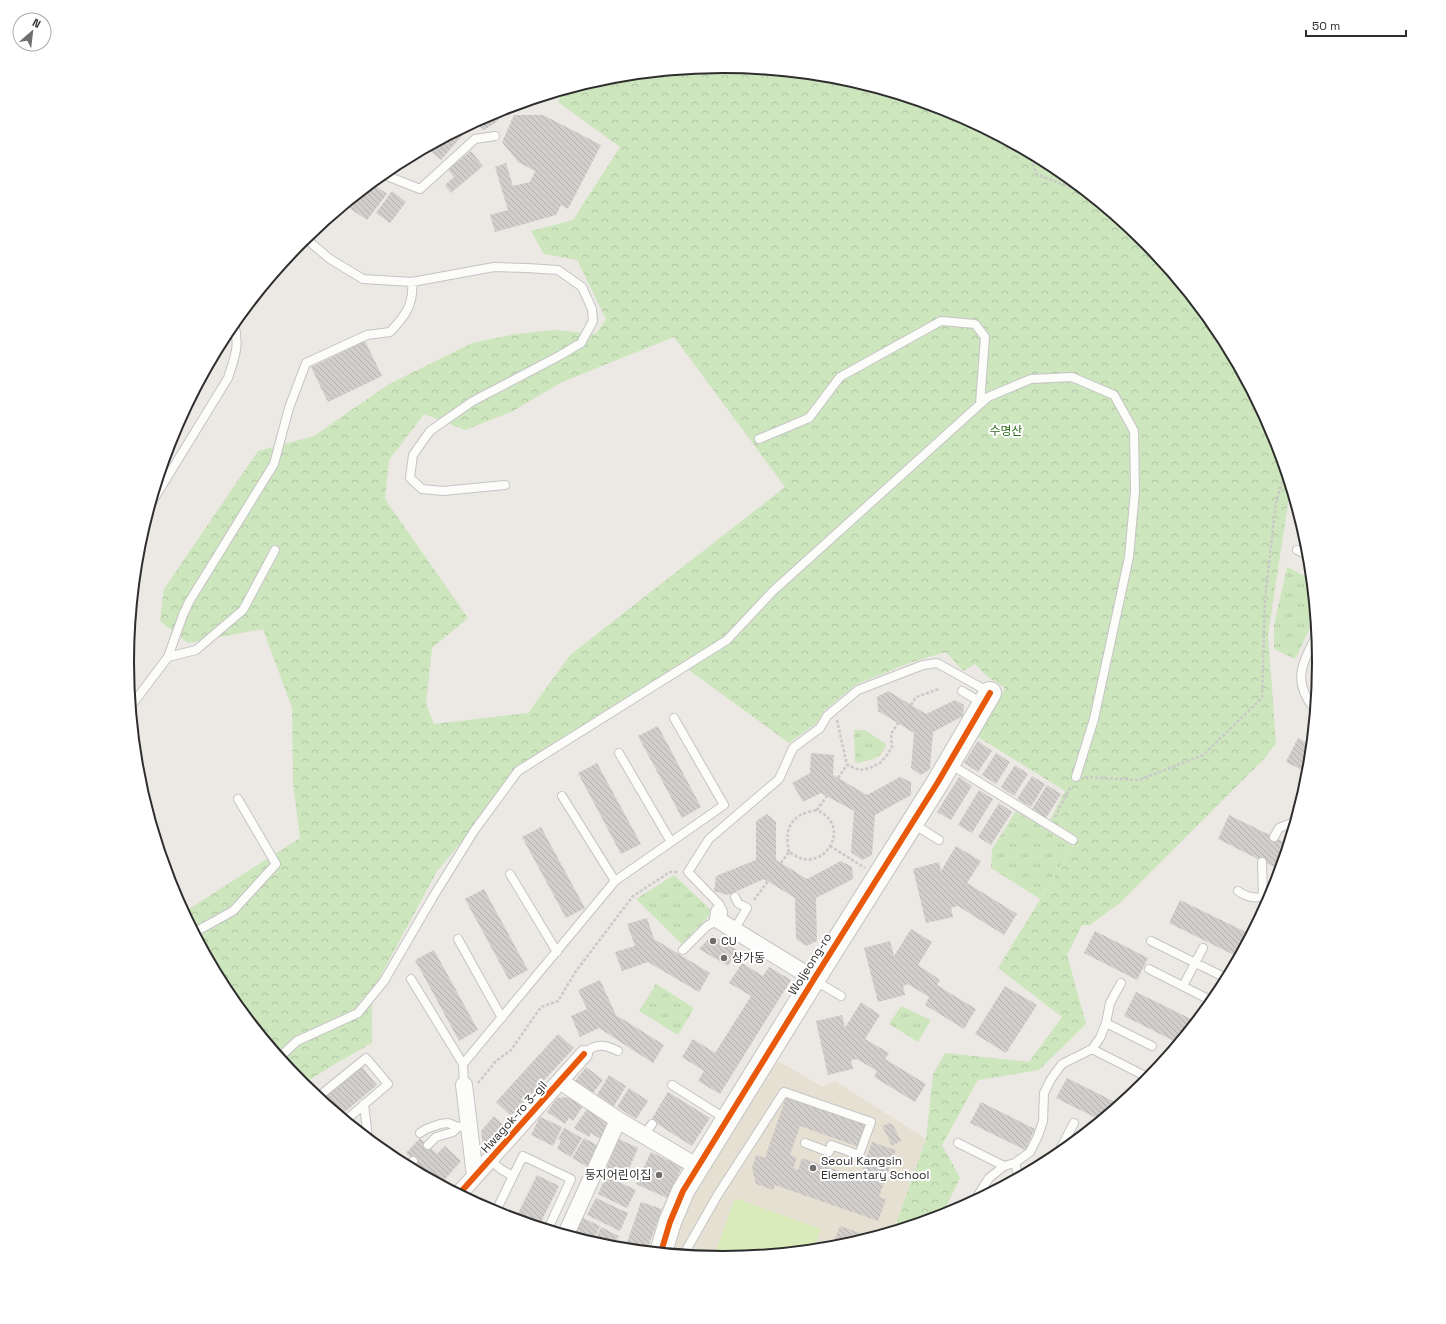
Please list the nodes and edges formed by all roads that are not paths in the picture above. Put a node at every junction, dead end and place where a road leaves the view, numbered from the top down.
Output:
1 (494, 136) dead end
2 (389, 177) edge
3 (311, 243) edge
4 (412, 282) junction
5 (236, 331) edge
6 (980, 404) junction
7 (759, 439) dead end
8 (505, 485) dead end
9 (161, 488) edge
10 (275, 550) dead end
11 (1297, 550) dead end
12 (1302, 553) edge
13 (1312, 646) edge
14 (168, 658) junction
15 (962, 691) dead end
16 (987, 699) junction
17 (135, 701) edge
18 (1311, 704) edge
19 (674, 718) dead end
20 (619, 753) dead end
21 (949, 764) junction
22 (1076, 777) road end
23 (562, 796) dead end
24 (238, 799) dead end
25 (912, 823) junction
26 (1289, 824) edge
27 (1274, 837) dead end
28 (939, 840) dead end
29 (1073, 840) dead end
30 (671, 842) junction
31 (1262, 862) dead end
32 (510, 874) dead end
33 (615, 881) junction
34 (1266, 889) edge
35 (1238, 891) dead end
36 (734, 897) dead end
37 (1262, 897) edge
38 (719, 916) junction
39 (199, 930) edge
40 (734, 930) junction
41 (458, 939) dead end
42 (1151, 941) dead end
43 (1203, 948) dead end
44 (683, 950) dead end
45 (557, 952) junction
46 (1196, 963) junction
47 (1149, 969) dead end
48 (1221, 976) edge
49 (411, 979) dead end
50 (814, 979) junction
51 (1121, 983) dead end
52 (1183, 986) junction
53 (841, 996) dead end
54 (1206, 998) edge
55 (502, 1018) junction
56 (1106, 1023) junction
57 (1152, 1046) dead end
58 (1092, 1049) junction
59 (618, 1051) dead end
60 (284, 1054) edge
61 (584, 1054) joint
62 (463, 1064) junction
63 (1143, 1074) edge
64 (560, 1081) junction
65 (672, 1085) dead end
66 (465, 1091) joint
67 (323, 1093) edge
68 (364, 1104) junction
69 (349, 1117) edge
70 (727, 1119) junction
71 (618, 1120) junction
72 (1074, 1123) dead end
73 (464, 1126) junction
74 (367, 1131) edge
75 (420, 1133) dead end
76 (1064, 1142) edge
77 (805, 1143) dead end
78 (958, 1143) dead end
79 (428, 1145) dead end
80 (490, 1160) junction
81 (1015, 1163) junction
82 (1004, 1166) junction
83 (698, 1167) junction
84 (1017, 1172) edge
85 (476, 1176) junction
86 (513, 1176) junction
87 (463, 1190) edge
88 (980, 1192) edge
89 (498, 1207) dead end
90 (550, 1225) edge
91 (568, 1230) edge
92 (662, 1248) edge
93 (686, 1250) edge

1 - 2 lane
3 - 4 lane
4 - 8 lane
4 - 14 lane
5 - 9 lane
6 - 7 lane
6 - 22 lane
6 - 60 lane
10 - 14 lane
11 - 12 lane
13 - 18 lane
14 - 17 lane
15 - 16 lane
16 - 21 street, Woljeong-ro
16 - 38 lane
19 - 30 lane
20 - 30 lane
21 - 25 street, Woljeong-ro
21 - 29 lane
23 - 33 lane
24 - 39 lane
25 - 28 lane
25 - 50 street, Woljeong-ro
26 - 27 lane
30 - 33 lane
31 - 34 lane
32 - 45 lane
33 - 45 lane
35 - 37 lane
36 - 40 lane
38 - 40 street
38 - 44 lane
40 - 50 street
41 - 55 lane
42 - 46 lane
43 - 46 lane
45 - 55 lane
46 - 48 lane
46 - 52 lane
47 - 52 lane
49 - 62 lane
50 - 53 lane
50 - 70 street, Woljeong-ro
51 - 56 lane
52 - 54 lane
55 - 62 lane
56 - 57 lane
56 - 58 lane
58 - 63 lane
58 - 81 lane
59 - 61 lane
61 - 64 street, Hwagok-ro 3-gil
62 - 66 lane
64 - 71 street
64 - 80 street, Hwagok-ro 3-gil
65 - 70 lane
66 - 73 street, Hwagok-ro 3-gil
67 - 68 lane
68 - 69 lane
68 - 74 lane
70 - 83 street, Woljeong-ro
71 - 83 street
71 - 91 street
72 - 76 lane
73 - 75 lane
73 - 79 lane
73 - 85 street, Hwagok-ro 3-gil
77 - 93 lane
78 - 82 lane
80 - 85 street, Hwagok-ro 3-gil
80 - 86 lane
81 - 82 lane
81 - 84 lane
82 - 88 lane
83 - 92 street, Woljeong-ro
85 - 87 street, Hwagok-ro 3-gil
86 - 89 lane
86 - 90 lane

